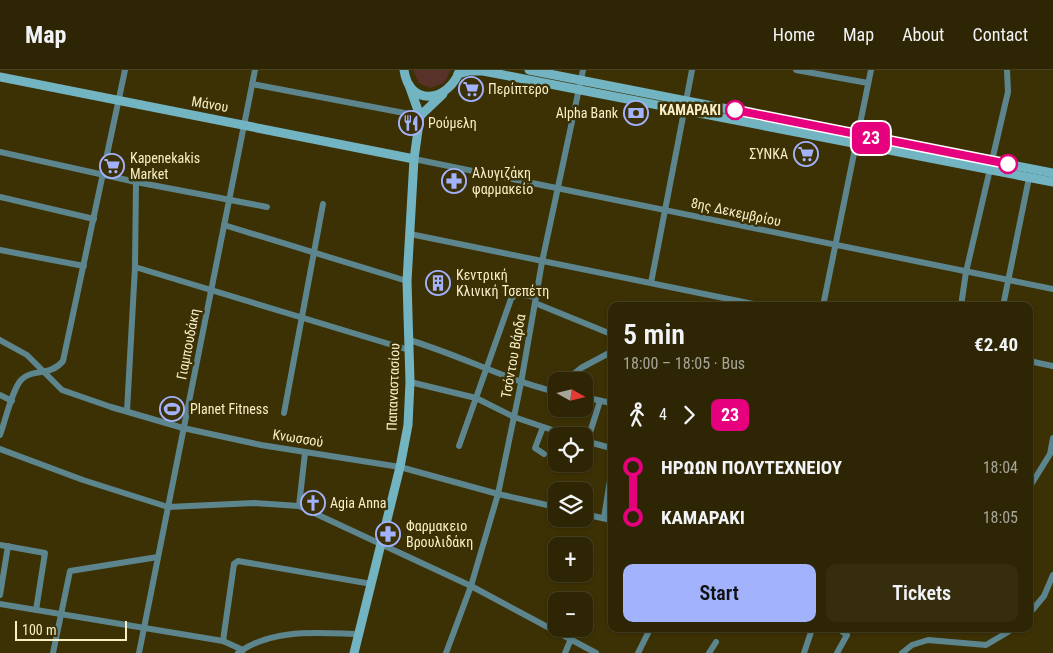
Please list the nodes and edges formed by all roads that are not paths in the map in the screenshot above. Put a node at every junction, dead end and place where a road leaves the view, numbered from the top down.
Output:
1 (1, 70) edge
2 (125, 70) edge
3 (255, 70) edge
4 (404, 70) edge
5 (529, 70) edge
6 (583, 70) edge
7 (692, 70) edge
8 (796, 70) edge
9 (871, 70) edge
10 (1007, 70) edge
11 (483, 71) edge
12 (459, 72) edge
13 (0, 76) edge
14 (868, 83) junction
15 (252, 84) junction
16 (409, 84) junction
17 (580, 84) junction
18 (445, 92) junction
19 (118, 102) junction
20 (686, 105) junction
21 (420, 116) junction
22 (244, 124) junction
23 (856, 139) junction
24 (0, 152) edge
25 (414, 159) junction
26 (991, 166) junction
27 (1053, 173) edge
28 (103, 175) junction
29 (1029, 178) junction
30 (136, 182) junction
31 (1053, 182) edge
32 (559, 190) junction
33 (0, 197) edge
34 (229, 199) junction
35 (323, 204) dead end
36 (267, 207) dead end
37 (666, 210) junction
38 (94, 219) junction
39 (224, 225) junction
40 (410, 234) junction
41 (834, 245) junction
42 (0, 250) edge
43 (316, 251) junction
44 (542, 262) junction
45 (84, 266) junction
46 (135, 267) junction
47 (966, 272) junction
48 (1009, 278) junction
49 (407, 281) junction
50 (651, 283) junction
51 (1053, 289) edge
52 (211, 290) junction
53 (536, 300) junction
54 (728, 302) edge
55 (824, 302) edge
56 (961, 302) edge
57 (1004, 302) edge
58 (302, 319) junction
59 (608, 333) edge
60 (0, 340) edge
61 (409, 340) junction
62 (409, 350) junction
63 (608, 354) edge
64 (1033, 362) edge
65 (1053, 366) edge
66 (487, 370) junction
67 (576, 372) edge
68 (44, 373) junction
69 (410, 382) junction
70 (521, 383) junction
71 (548, 390) edge
72 (0, 395) edge
73 (476, 398) junction
74 (593, 400) edge
75 (12, 401) junction
76 (600, 401) junction
77 (608, 403) edge
78 (127, 411) junction
79 (284, 413) dead end
80 (514, 417) junction
81 (543, 427) junction
82 (591, 427) edge
83 (184, 428) junction
84 (548, 429) edge
85 (0, 435) edge
86 (1053, 438) edge
87 (593, 444) edge
88 (459, 446) dead end
89 (608, 447) edge
90 (0, 449) edge
91 (305, 453) junction
92 (544, 454) dead end
93 (1052, 454) edge
94 (400, 467) junction
95 (1033, 482) edge
96 (608, 493) edge
97 (498, 494) junction
98 (548, 505) edge
99 (299, 506) junction
100 (168, 507) junction
101 (593, 516) edge
102 (604, 518) junction
103 (608, 519) edge
104 (381, 543) junction
105 (0, 545) edge
106 (8, 546) junction
107 (158, 557) junction
108 (1053, 575) edge
109 (372, 584) junction
110 (471, 586) junction
111 (0, 595) edge
112 (0, 604) edge
113 (1033, 609) edge
114 (36, 610) junction
115 (61, 615) junction
116 (144, 628) junction
117 (648, 632) edge
118 (811, 632) edge
119 (843, 632) edge
120 (1009, 632) edge
121 (357, 634) junction
122 (571, 640) junction
123 (223, 641) junction
124 (716, 642) dead end
125 (241, 651) edge
126 (53, 653) edge
127 (139, 653) edge
128 (354, 653) edge
129 (446, 653) edge
130 (566, 653) edge
131 (596, 653) edge
132 (638, 653) edge
133 (709, 653) edge
134 (804, 653) edge
135 (837, 653) edge
136 (902, 653) edge

1 - 13 street
2 - 19 street
3 - 15 street, Γιαμπουδάκη
4 - 16 street, Παπαναστασίου
5 - 17 street
6 - 17 street, Τσόντου Βάρδα
7 - 20 street
8 - 14 street
9 - 14 street
10 - 26 street
11 - 12 street
11 - 17 street
12 - 18 street
13 - 19 street, Μάνου
14 - 23 street
15 - 21 street
15 - 22 street, Γιαμπουδάκη
16 - 18 street
16 - 21 street, Παπαναστασίου
17 - 20 street
17 - 32 street, Τσόντου Βάρδα
18 - 21 street
19 - 22 street, Μάνου
19 - 28 street
20 - 23 street
20 - 37 street
21 - 25 street, Παπαναστασίου
22 - 25 street, Μάνου
22 - 34 street, Γιαμπουδάκη
23 - 26 street
23 - 41 street
24 - 28 street
25 - 32 street, 8ης Δεκεμβρίου
25 - 40 street, Παπαναστασίου
26 - 27 street
26 - 29 street
26 - 47 street
28 - 30 street
28 - 38 street
29 - 31 street
29 - 48 street
30 - 34 street
30 - 46 street
32 - 37 street, 8ης Δεκεμβρίου
32 - 44 street, Τσόντου Βάρδα
33 - 38 street
34 - 36 street
34 - 39 street, Γιαμπουδάκη
35 - 43 street
37 - 41 street, 8ης Δεκεμβρίου
37 - 50 street
38 - 45 street
39 - 43 street
39 - 52 street, Γιαμπουδάκη
40 - 44 street
40 - 49 street, Παπαναστασίου
41 - 47 street, 8ης Δεκεμβρίου
41 - 55 street
42 - 45 street
43 - 49 street
43 - 58 street
44 - 50 street
44 - 53 street, Τσόντου Βάρδα
45 - 68 street
46 - 52 street
46 - 78 street
47 - 48 street, 8ης Δεκεμβρίου
47 - 56 street
48 - 51 street, 8ης Δεκεμβρίου
48 - 57 street
49 - 61 street, Παπαναστασίου
50 - 54 street
52 - 58 street
52 - 83 street, Γιαμπουδάκη
53 - 59 street
53 - 66 street
53 - 70 street, Τσόντου Βάρδα
58 - 62 street
58 - 79 street
60 - 68 street, Κνωσσού
61 - 62 street, Παπαναστασίου
61 - 66 street
62 - 69 street, Παπαναστασίου
63 - 67 street
64 - 65 street
66 - 70 street
66 - 73 street
68 - 75 street
68 - 78 street, Κνωσσού
69 - 73 street
69 - 94 street, Παπαναστασίου
70 - 71 street
70 - 80 street, Τσόντου Βάρδα
72 - 75 street
73 - 80 street
73 - 88 street
74 - 76 street
75 - 85 street
76 - 77 street
76 - 82 street
78 - 83 street, Κνωσσού
80 - 81 street
80 - 97 street, Τσόντου Βάρδα
81 - 84 street
81 - 92 street
83 - 91 street, Κνωσσού
83 - 100 street, Γιαμπουδάκη
86 - 93 street
87 - 89 street
90 - 100 street
91 - 94 street, Κνωσσού
91 - 99 street
93 - 95 street
94 - 97 street, Κνωσσού
94 - 104 street, Παπαναστασίου
96 - 102 street
97 - 98 street, Κνωσσού
97 - 110 street, Τσόντου Βάρδα
99 - 100 street
99 - 104 street
100 - 107 street, Γιαμπουδάκη
101 - 102 street
102 - 103 street
104 - 109 street, Παπαναστασίου
104 - 110 street
105 - 106 street
106 - 111 street
106 - 114 street
107 - 115 street
107 - 116 street, Γιαμπουδάκη
108 - 113 street
109 - 121 street, Παπαναστασίου
109 - 123 street
110 - 122 street
110 - 129 street, Τσόντου Βάρδα
112 - 114 street
114 - 115 street
115 - 116 street
115 - 126 street
116 - 123 street
116 - 127 street, Γιαμπουδάκη
117 - 132 street
118 - 134 street
119 - 135 street
120 - 136 street
121 - 125 street
121 - 128 street, Παπαναστασίου
122 - 130 street
122 - 131 street
123 - 125 street
124 - 133 street

